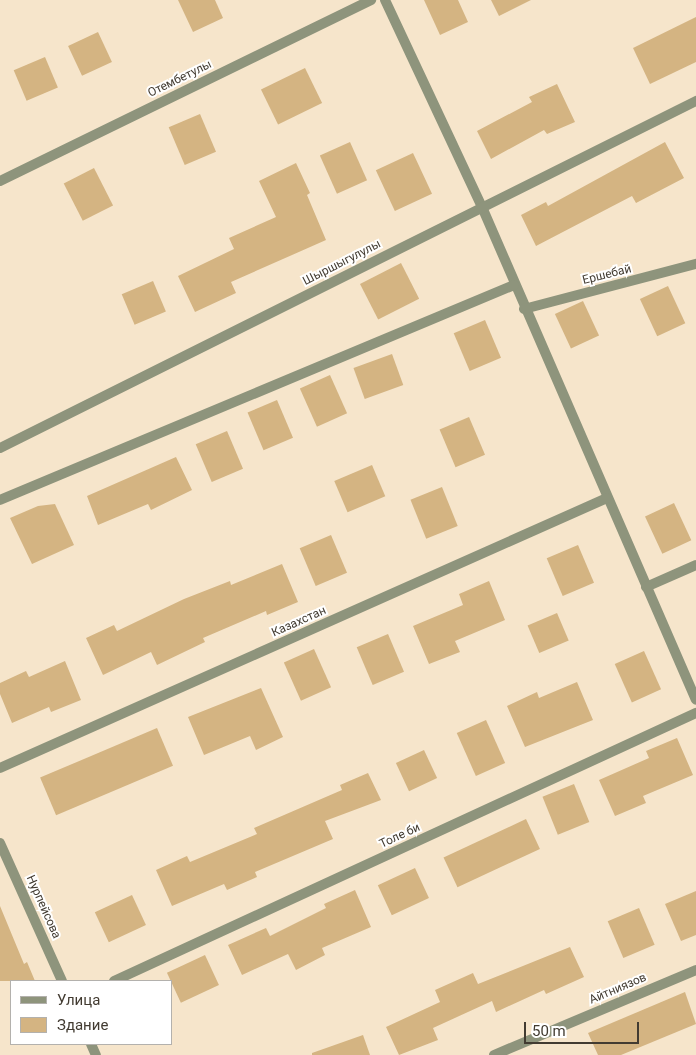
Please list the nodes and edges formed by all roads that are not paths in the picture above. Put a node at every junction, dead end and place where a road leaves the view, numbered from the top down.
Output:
1 (371, 0) edge
2 (385, 0) edge
3 (696, 101) edge
4 (0, 181) edge
5 (482, 207) junction
6 (696, 264) edge
7 (514, 285) junction
8 (524, 309) junction
9 (0, 448) edge
10 (607, 498) junction
11 (0, 500) edge
12 (696, 565) edge
13 (646, 587) junction
14 (696, 700) edge
15 (696, 714) edge
16 (0, 768) edge
17 (0, 843) edge
18 (696, 970) edge
19 (62, 980) edge
20 (116, 980) edge
21 (494, 1055) edge

1 - 4 street, Отембетулы
2 - 5 street
3 - 5 street, Шыршыгулулы
5 - 7 street
5 - 9 street, Шыршыгулулы
6 - 8 street, Ершебай
7 - 8 street
7 - 11 street
8 - 10 street
10 - 13 street
10 - 16 street, Казахстан
12 - 13 street
13 - 14 street
15 - 20 street, Толе би
17 - 19 street, Нурпейсова
18 - 21 street, Айтниязов

